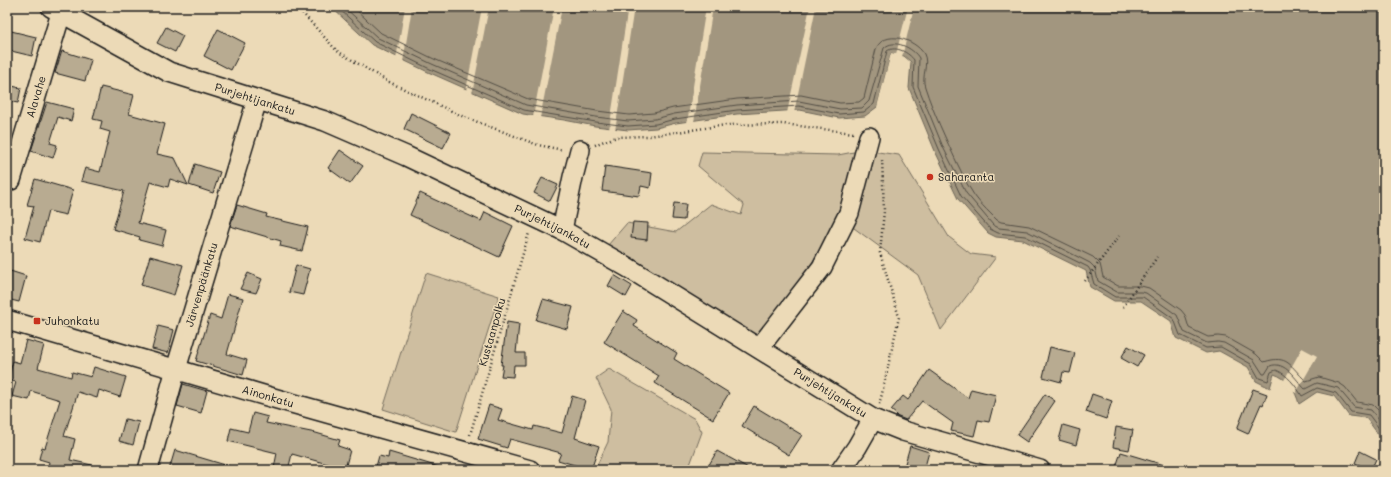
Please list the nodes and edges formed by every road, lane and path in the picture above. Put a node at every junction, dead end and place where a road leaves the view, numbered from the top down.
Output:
1 (297, 7) edge
2 (56, 10) edge
3 (257, 100) junction
4 (869, 137) junction
5 (580, 150) junction
6 (11, 180) dead end
7 (534, 216) junction
8 (562, 230) junction
9 (1119, 236) dead end
10 (1157, 257) dead end
11 (1085, 281) dead end
12 (1123, 307) dead end
13 (7, 320) edge
14 (759, 348) junction
15 (176, 369) junction
16 (872, 419) junction
17 (465, 451) junction
18 (148, 470) edge
19 (530, 470) edge
20 (841, 470) edge
21 (1040, 470) edge

1 - 5 path
2 - 3 street, Purjehtijankatu
2 - 6 street, Alavahe
3 - 7 street, Purjehtijankatu
3 - 15 street, Järvenpäänkatu
4 - 5 path
4 - 14 street
4 - 16 path
5 - 8 street
7 - 8 street, Purjehtijankatu
7 - 17 path, Kustaanpolku
8 - 14 street, Purjehtijankatu
9 - 11 path
10 - 12 path
13 - 15 street, Ainonkatu
14 - 16 street, Purjehtijankatu
15 - 17 street, Ainonkatu
15 - 18 street, Järvenpäänkatu
16 - 20 street
16 - 21 street, Purjehtijankatu
17 - 19 street, Ainonkatu

